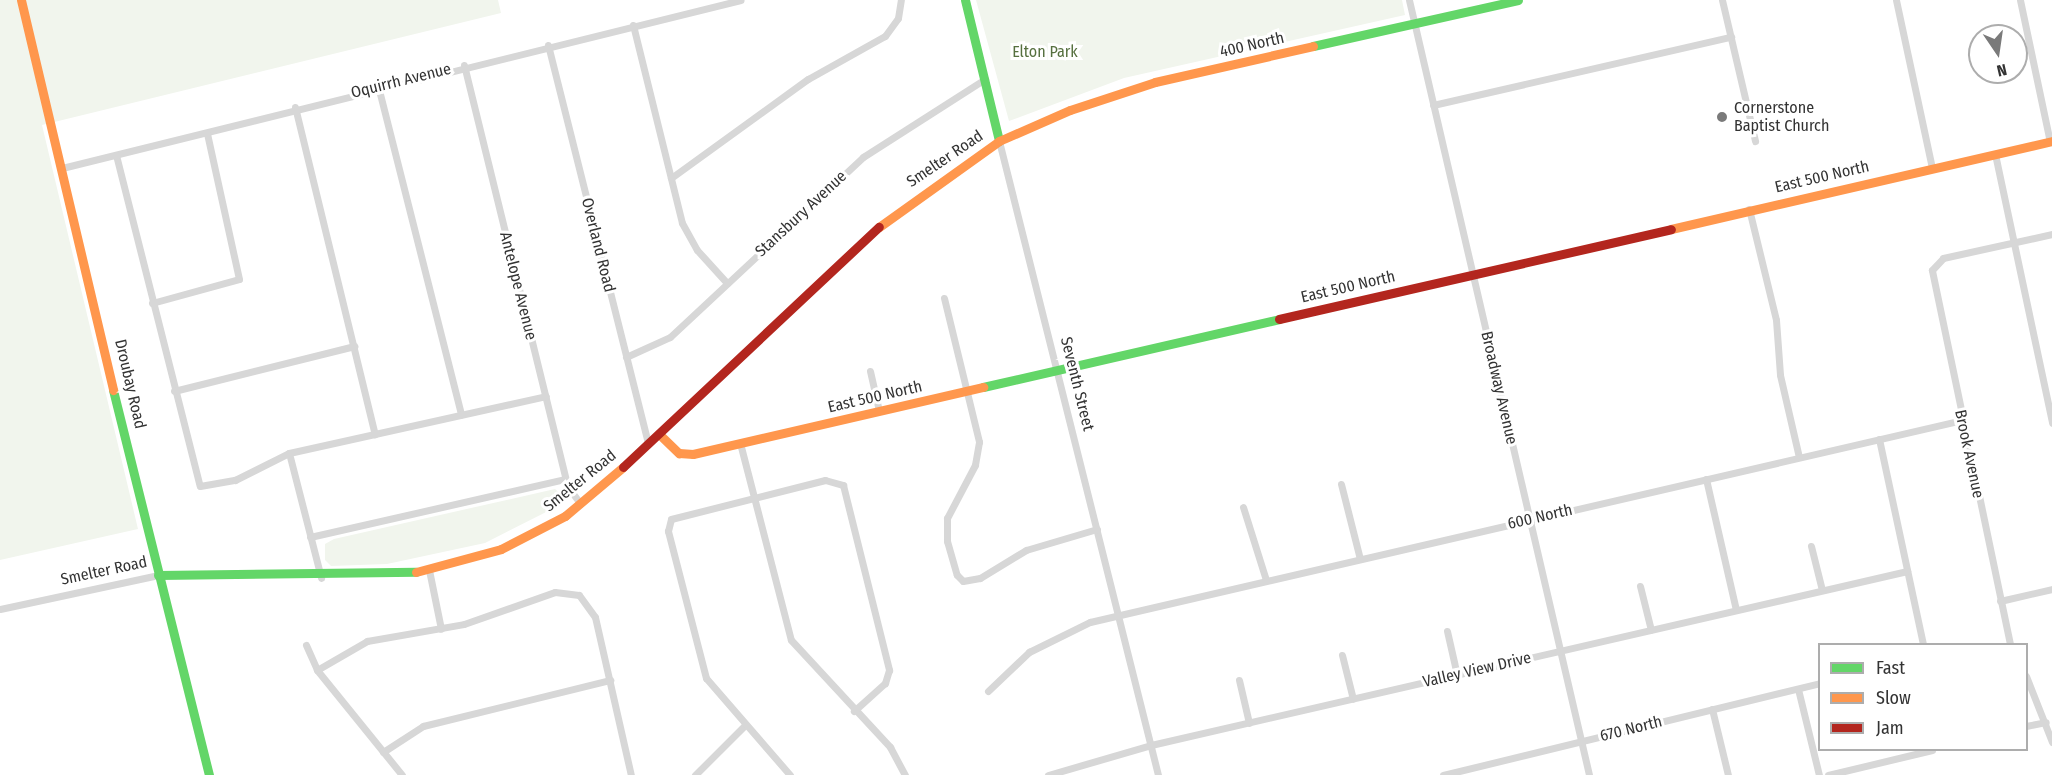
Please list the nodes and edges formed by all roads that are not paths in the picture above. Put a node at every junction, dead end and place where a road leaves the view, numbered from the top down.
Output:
1 (21, 0) edge
2 (741, 0) edge
3 (901, 0) edge
4 (965, 0) edge
5 (1409, 0) edge
6 (1518, 0) edge
7 (1722, 0) edge
8 (1896, 0) edge
9 (2020, 0) edge
10 (1414, 23) junction
11 (633, 25) junction
12 (1731, 38) junction
13 (548, 45) junction
14 (464, 65) junction
15 (985, 79) junction
16 (378, 86) junction
17 (1433, 105) junction
18 (295, 107) junction
19 (207, 133) junction
20 (999, 141) junction
21 (1755, 141) dead end
22 (2051, 142) edge
23 (1995, 154) junction
24 (116, 155) junction
25 (62, 168) junction
26 (1932, 168) junction
27 (671, 178) junction
28 (1749, 209) junction
29 (2052, 234) edge
30 (2013, 242) junction
31 (1473, 273) junction
32 (727, 283) junction
33 (944, 298) dead end
34 (152, 303) junction
35 (354, 346) junction
36 (626, 357) junction
37 (1058, 369) junction
38 (870, 371) dead end
39 (968, 390) junction
40 (174, 391) junction
41 (546, 396) junction
42 (879, 411) junction
43 (461, 415) junction
44 (1962, 420) junction
45 (2052, 423) edge
46 (375, 434) junction
47 (658, 434) junction
48 (1879, 439) junction
49 (740, 443) junction
50 (648, 444) junction
51 (289, 453) junction
52 (1799, 457) junction
53 (566, 479) junction
54 (1706, 479) junction
55 (1341, 484) dead end
56 (753, 497) junction
57 (581, 504) junction
58 (1243, 507) dead end
59 (1529, 519) junction
60 (1097, 529) junction
61 (310, 537) junction
62 (1811, 546) dead end
63 (1360, 559) junction
64 (429, 570) junction
65 (1907, 571) junction
66 (158, 575) junction
67 (321, 578) junction
68 (1266, 580) junction
69 (1640, 586) dead end
70 (2052, 589) edge
71 (1822, 590) junction
72 (2001, 601) junction
73 (0, 609) edge
74 (1736, 610) junction
75 (1118, 615) junction
76 (441, 629) junction
77 (1651, 630) junction
78 (1447, 631) dead end
79 (1923, 643) edge
80 (2010, 643) edge
81 (306, 645) dead end
82 (1559, 651) junction
83 (1342, 655) dead end
84 (317, 670) junction
85 (1457, 675) junction
86 (610, 680) junction
87 (1239, 680) dead end
88 (2028, 681) edge
89 (1818, 683) edge
90 (1798, 688) junction
91 (988, 691) dead end
92 (1353, 699) junction
93 (1712, 710) junction
94 (855, 711) junction
95 (2046, 722) junction
96 (1249, 723) junction
97 (744, 726) junction
98 (2028, 726) edge
99 (1581, 741) junction
100 (2052, 742) edge
101 (1151, 746) junction
102 (1928, 751) edge
103 (383, 752) junction
104 (209, 775) edge
105 (402, 775) edge
106 (631, 775) edge
107 (695, 775) edge
108 (790, 775) edge
109 (905, 775) edge
110 (1048, 775) edge
111 (1158, 775) edge
112 (1443, 775) edge
113 (1589, 775) edge
114 (1728, 775) edge
115 (1819, 775) edge
116 (1828, 775) edge

1 - 25 street, Droubay Road
2 - 11 street, Oquirrh Avenue
3 - 27 street
4 - 15 street, Seventh Street
5 - 10 street, Broadway Avenue
6 - 10 street, 400 North
7 - 12 street
8 - 26 street
9 - 22 street
10 - 17 street, Broadway Avenue
10 - 20 street, 400 North
11 - 13 street, Oquirrh Avenue
11 - 27 street
12 - 17 street
12 - 21 street
13 - 14 street, Oquirrh Avenue
13 - 36 street, Overland Road
14 - 16 street, Oquirrh Avenue
14 - 41 street, Antelope Avenue
15 - 20 street, Seventh Street
15 - 32 street, Stansbury Avenue
16 - 18 street, Oquirrh Avenue
16 - 43 street
17 - 31 street, Broadway Avenue
18 - 19 street, Oquirrh Avenue
18 - 35 street
19 - 24 street, Oquirrh Avenue
19 - 34 street
20 - 37 street, Seventh Street
20 - 47 street, Smelter Road
22 - 23 street, East 500 North
23 - 26 street, East 500 North
23 - 30 street
24 - 25 street, Oquirrh Avenue
24 - 34 street
25 - 66 street, Droubay Road
26 - 28 street, East 500 North
27 - 32 street
28 - 31 street, East 500 North
28 - 52 street
29 - 30 street
30 - 44 street, Brook Avenue
30 - 45 street
31 - 37 street, East 500 North
31 - 59 street, Broadway Avenue
32 - 36 street, Stansbury Avenue
33 - 39 street
34 - 40 street
35 - 40 street
35 - 46 street
36 - 50 street, Overland Road
37 - 39 street, East 500 North
37 - 60 street, Seventh Street
38 - 42 street
39 - 42 street, East 500 North
39 - 60 street
40 - 51 street
41 - 43 street
41 - 53 street, Antelope Avenue
42 - 49 street, East 500 North
43 - 46 street
44 - 48 street, 600 North
44 - 72 street, Brook Avenue
46 - 51 street
47 - 49 street, East 500 North
47 - 50 street, Smelter Road
48 - 52 street, 600 North
48 - 65 street
49 - 56 street
50 - 57 street, Smelter Road
51 - 61 street
52 - 54 street, 600 North
53 - 57 street, Antelope Avenue
53 - 61 street
54 - 59 street, 600 North
54 - 74 street
55 - 63 street
56 - 94 street
56 - 94 street
56 - 97 street
57 - 64 street, Smelter Road
58 - 68 street
59 - 63 street, 600 North
59 - 82 street, Broadway Avenue
60 - 75 street, Seventh Street
61 - 67 street
62 - 71 street
63 - 68 street, 600 North
64 - 67 street, Smelter Road
64 - 76 street
65 - 71 street, Valley View Drive
65 - 79 street
66 - 67 street, Smelter Road
66 - 73 street, Smelter Road
66 - 104 street, Droubay Road
68 - 75 street, 600 North
69 - 77 street
70 - 72 street
71 - 74 street, Valley View Drive
72 - 80 street, Brook Avenue
74 - 77 street, Valley View Drive
75 - 91 street, 600 North
75 - 101 street, Seventh Street
76 - 84 street
76 - 86 street
77 - 82 street, Valley View Drive
78 - 85 street
81 - 84 street
82 - 85 street, Valley View Drive
82 - 99 street, Broadway Avenue
83 - 92 street
84 - 103 street
85 - 92 street, Valley View Drive
86 - 103 street
86 - 106 street
87 - 96 street
88 - 95 street
89 - 90 street, 670 North
90 - 93 street, 670 North
90 - 115 street
92 - 96 street, Valley View Drive
93 - 99 street, 670 North
93 - 114 street
94 - 109 street
95 - 98 street
95 - 100 street
96 - 101 street, Valley View Drive
97 - 107 street
97 - 108 street
99 - 112 street, 670 North
99 - 113 street, Broadway Avenue
101 - 110 street, Valley View Drive
101 - 111 street, Seventh Street
102 - 116 street
103 - 105 street

